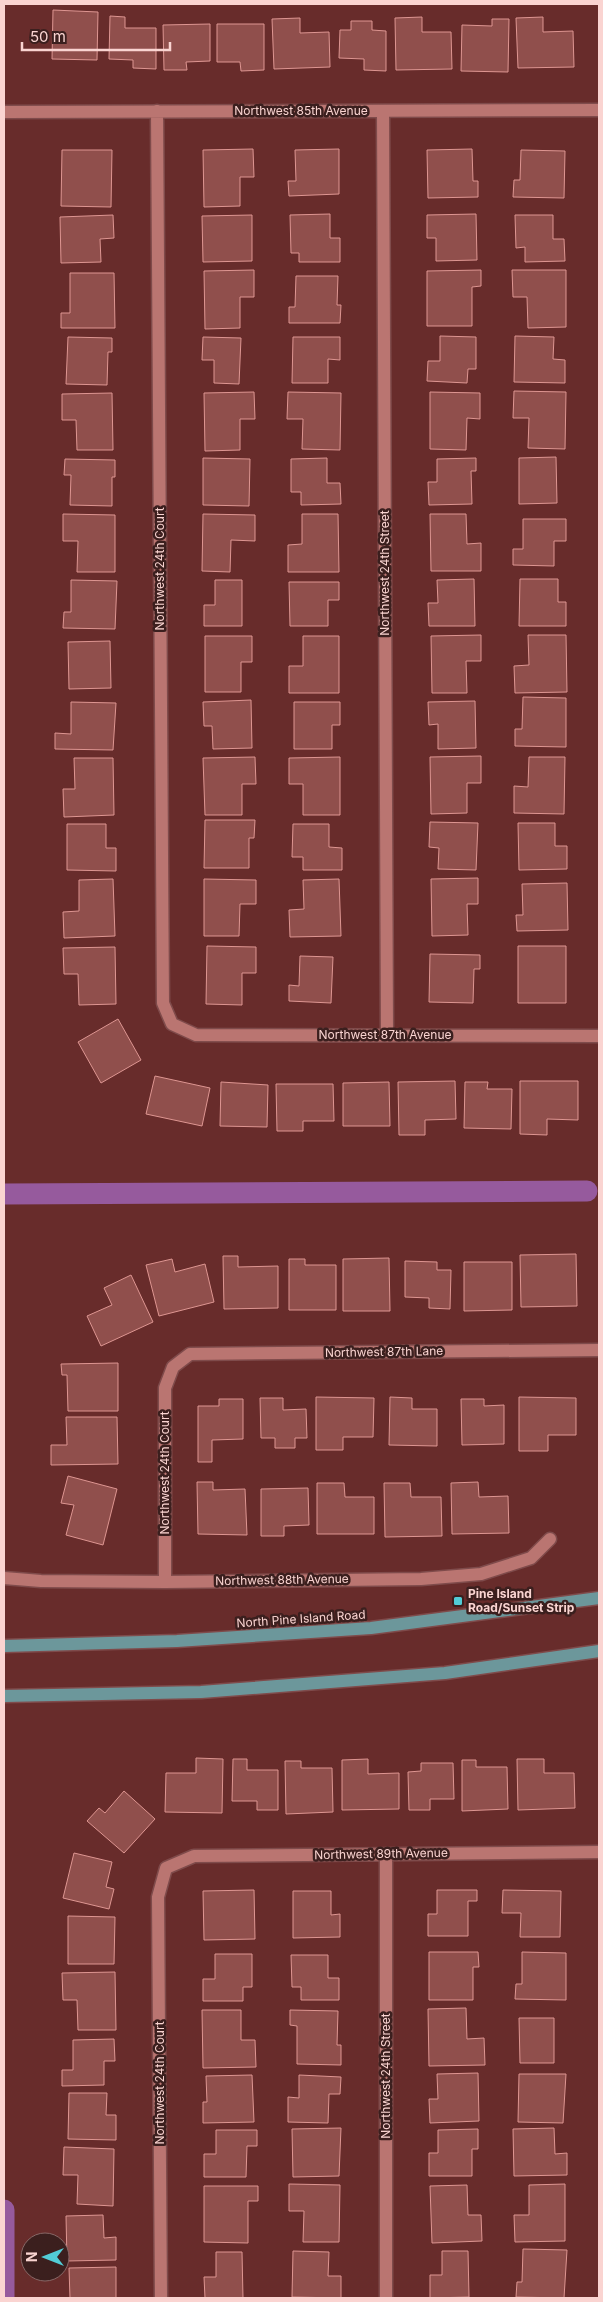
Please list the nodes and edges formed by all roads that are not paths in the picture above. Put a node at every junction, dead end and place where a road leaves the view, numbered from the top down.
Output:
1 (599, 110) edge
2 (157, 111) junction
3 (383, 111) junction
4 (4, 112) edge
5 (172, 1024) joint
6 (387, 1035) junction
7 (599, 1036) edge
8 (599, 1350) edge
9 (173, 1366) joint
10 (550, 1539) dead end
11 (4, 1578) edge
12 (165, 1582) junction
13 (599, 1598) edge
14 (4, 1646) edge
15 (599, 1651) edge
16 (4, 1696) edge
17 (599, 1852) edge
18 (386, 1854) junction
19 (166, 1868) joint
20 (161, 2298) edge
21 (386, 2298) edge

1 - 3 street, Northwest 85th Avenue
2 - 3 street, Northwest 85th Avenue
2 - 4 street, Northwest 85th Avenue
2 - 5 street, Northwest 24th Court
3 - 6 street, Northwest 24th Street
5 - 6 street, Northwest 87th Avenue
6 - 7 street, Northwest 87th Avenue
8 - 9 street, Northwest 87th Lane
9 - 12 street, Northwest 24th Court
10 - 12 street, Northwest 88th Avenue
11 - 12 street, Northwest 88th Avenue
13 - 14 main road, North Pine Island Road
15 - 16 main road
17 - 18 street, Northwest 89th Avenue
18 - 19 street, Northwest 89th Avenue
18 - 21 street, Northwest 24th Street
19 - 20 street, Northwest 24th Court

